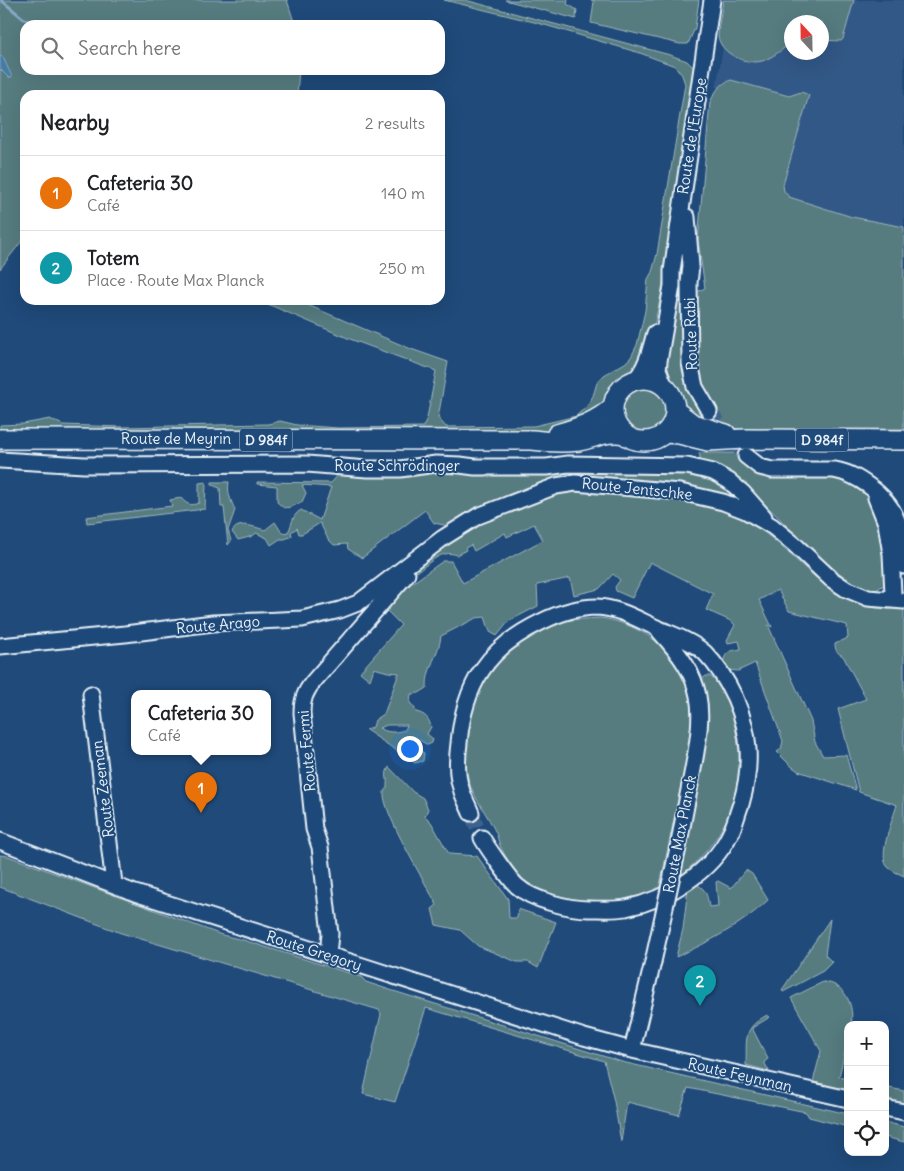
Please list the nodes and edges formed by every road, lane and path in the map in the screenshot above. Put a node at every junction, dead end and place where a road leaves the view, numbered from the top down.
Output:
1 (712, 0) edge
2 (686, 175) junction
3 (672, 271) junction
4 (689, 283) junction
5 (635, 380) junction
6 (665, 387) junction
7 (613, 407) junction
8 (676, 411) junction
9 (709, 411) tunnel mouth
10 (665, 433) junction
11 (625, 434) junction
12 (0, 439) edge
13 (532, 440) junction
14 (904, 440) edge
15 (746, 448) junction
16 (0, 460) edge
17 (867, 484) junction
18 (772, 526) junction
19 (420, 557) junction
20 (904, 566) edge
21 (888, 600) junction
22 (904, 601) edge
23 (656, 628) junction
24 (0, 646) edge
25 (91, 694) dead end
26 (471, 813) tunnel mouth
27 (482, 838) tunnel mouth
28 (0, 841) edge
29 (114, 884) junction
30 (328, 955) junction
31 (632, 1050) junction
32 (844, 1098) edge
33 (889, 1109) edge
34 (904, 1112) edge

1 - 2 street, Route de l'Europe
2 - 3 street, Route de l'Europe
2 - 4 street, Route Rabi
3 - 4 street, Route Rabi
3 - 5 street, Route de l'Europe
3 - 6 street, Route de l'Europe
4 - 9 street, Route Rabi
5 - 6 main road
5 - 7 main road
6 - 8 main road
7 - 11 main road
7 - 13 main road, Route de Meyrin / D 984f
8 - 10 main road
8 - 15 main road, D 984f
10 - 11 main road
10 - 15 main road, D 984f
11 - 13 main road, Route de Meyrin / D 984f
12 - 13 main road, Route de Meyrin / D 984f
14 - 15 main road, D 984f
15 - 17 street
16 - 18 street, Route Schrödinger
17 - 20 street
17 - 21 street
18 - 19 street, Route Jentschke
18 - 21 street, Route Jentschke
19 - 24 street, Route Arago
19 - 30 street, Route Fermi
21 - 22 street, Route Jentschke
23 - 26 street
23 - 27 street
23 - 31 street, Route Max Planck, bridge
25 - 29 street, Route Zeeman
28 - 29 street, Route Gregory
29 - 30 street, Route Gregory
30 - 31 street, Route Gregory
31 - 32 street, Route Feynman
33 - 34 street

